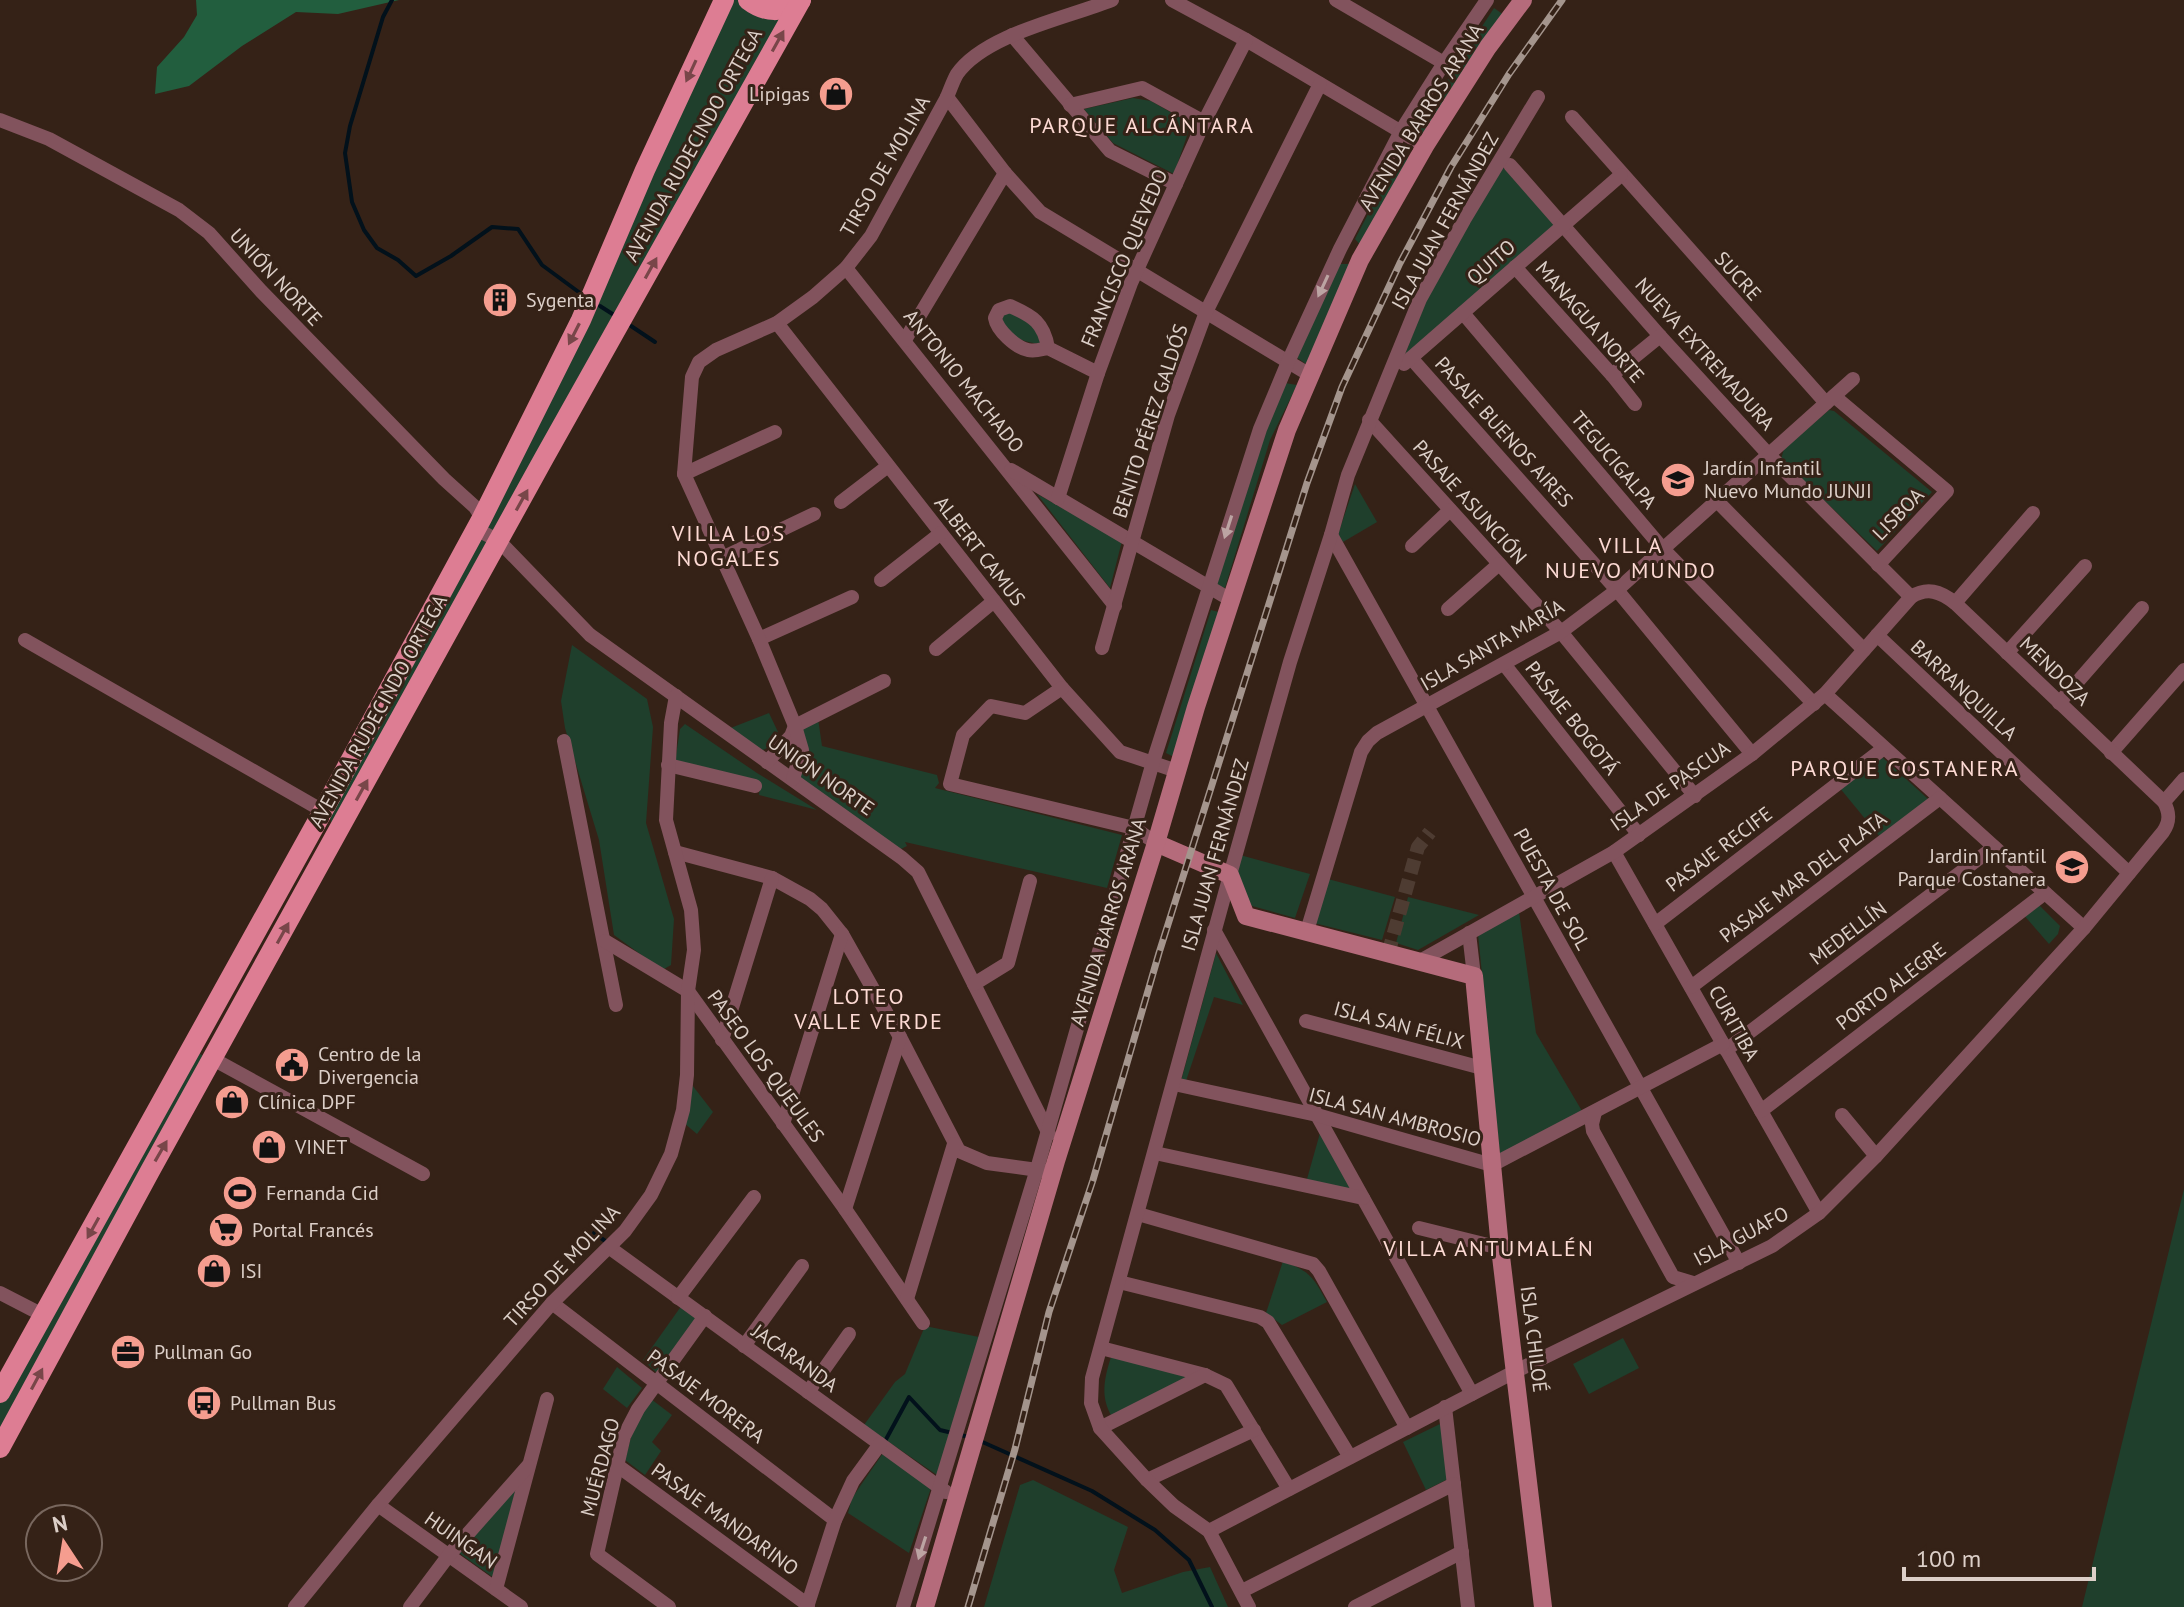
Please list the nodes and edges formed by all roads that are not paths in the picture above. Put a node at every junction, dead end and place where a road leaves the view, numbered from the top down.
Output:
1 (724, 0) edge
2 (748, 0) edge
3 (801, 0) edge
4 (1112, 0) edge
5 (1172, 0) edge
6 (1336, 0) edge
7 (1487, 0) edge
8 (1517, 2) edge
9 (1012, 35) junction
10 (1246, 40) junction
11 (1444, 63) junction
12 (1320, 84) junction
13 (947, 97) junction
14 (1538, 97) dead end
15 (1070, 105) junction
16 (1572, 117) dead end
17 (0, 120) edge
18 (1204, 122) junction
19 (1401, 131) junction
20 (1425, 146) junction
21 (1510, 165) dead end
22 (1005, 173) junction
23 (1621, 175) junction
24 (1176, 184) junction
25 (1563, 226) junction
26 (1340, 249) junction
27 (1360, 260) junction
28 (1515, 267) junction
29 (846, 268) junction
30 (1137, 269) junction
31 (1206, 312) junction
32 (1463, 313) junction
33 (777, 323) junction
34 (1660, 336) junction
35 (905, 340) junction
36 (1048, 348) dead end
37 (1411, 358) junction
38 (1288, 362) junction
39 (1098, 373) junction
40 (1310, 375) junction
41 (1612, 375) junction
42 (1387, 378) junction
43 (1853, 379) dead end
44 (1830, 400) junction
45 (1635, 404) dead end
46 (1369, 420) junction
47 (775, 432) dead end
48 (1769, 455) junction
49 (1001, 465) junction
50 (888, 466) junction
51 (684, 474) junction
52 (1947, 491) joint
53 (1058, 498) junction
54 (1717, 501) junction
55 (841, 502) dead end
56 (1450, 510) junction
57 (2033, 513) dead end
58 (814, 514) dead end
59 (479, 523) junction
60 (941, 533) junction
61 (1331, 535) junction
62 (499, 541) junction
63 (1132, 542) junction
64 (1412, 546) dead end
65 (1663, 549) junction
66 (722, 558) junction
67 (1499, 564) junction
68 (1878, 565) junction
69 (2085, 566) dead end
70 (881, 580) dead end
71 (1209, 586) junction
72 (1617, 590) junction
73 (852, 597) dead end
74 (1911, 597) junction
75 (1231, 600) junction
76 (994, 601) junction
77 (1955, 603) junction
78 (1115, 606) junction
79 (2142, 608) dead end
80 (1448, 609) dead end
81 (1561, 632) junction
82 (1877, 635) junction
83 (759, 639) junction
84 (25, 640) dead end
85 (1102, 648) dead end
86 (936, 649) dead end
87 (1864, 650) junction
88 (2007, 653) junction
89 (1504, 664) junction
90 (2184, 670) edge
91 (884, 681) dead end
92 (1062, 688) junction
93 (676, 696) junction
94 (1820, 699) junction
95 (2059, 703) junction
96 (1427, 705) junction
97 (795, 726) junction
98 (564, 741) dead end
99 (1884, 748) junction
100 (2111, 753) junction
101 (1752, 754) junction
102 (767, 762) junction
103 (1153, 762) junction
104 (668, 765) junction
105 (1177, 771) junction
106 (793, 779) junction
107 (2184, 779) edge
108 (755, 786) dead end
109 (1695, 796) junction
110 (1940, 798) junction
111 (2164, 802) junction
112 (323, 811) junction
113 (1134, 828) junction
114 (1639, 835) junction
115 (1156, 843) junction
116 (1994, 847) junction
117 (675, 852) junction
118 (1614, 852) junction
119 (324, 859) junction
120 (2129, 873) junction
121 (1230, 875) junction
122 (772, 878) junction
123 (1030, 881) dead end
124 (2045, 893) junction
125 (1534, 896) junction
126 (1655, 924) junction
127 (2084, 928) junction
128 (1214, 930) junction
129 (1307, 931) junction
130 (1469, 933) junction
131 (842, 934) junction
132 (605, 941) junction
133 (1418, 962) junction
134 (1474, 976) junction
135 (974, 984) junction
136 (1691, 987) junction
137 (688, 991) junction
138 (616, 1005) dead end
139 (212, 1013) junction
140 (1306, 1021) dead end
141 (900, 1037) junction
142 (722, 1040) junction
143 (1725, 1047) junction
144 (213, 1059) junction
145 (1482, 1068) junction
146 (1174, 1084) junction
147 (1641, 1088) junction
148 (1060, 1091) junction
149 (1033, 1104) junction
150 (1761, 1111) junction
151 (1595, 1112) junction
152 (1317, 1115) junction
153 (1842, 1115) dead end
154 (783, 1124) junction
155 (1057, 1131) junction
156 (954, 1144) junction
157 (1155, 1153) junction
158 (1876, 1156) junction
159 (1047, 1163) junction
160 (1000, 1164) junction
161 (1492, 1165) junction
162 (423, 1174) dead end
163 (754, 1197) dead end
164 (1363, 1198) junction
165 (845, 1209) junction
166 (1819, 1213) junction
167 (1138, 1214) junction
168 (1419, 1228) dead end
169 (610, 1248) junction
170 (1500, 1248) junction
171 (1739, 1263) junction
172 (802, 1266) dead end
173 (1119, 1282) junction
174 (1693, 1283) junction
175 (0, 1293) edge
176 (678, 1298) junction
177 (907, 1299) junction
178 (552, 1303) junction
179 (705, 1316) junction
180 (43, 1318) junction
181 (923, 1323) dead end
182 (849, 1334) dead end
183 (744, 1346) junction
184 (1101, 1348) junction
185 (1516, 1371) junction
186 (1205, 1375) junction
187 (656, 1383) junction
188 (808, 1392) junction
189 (0, 1393) edge
190 (1472, 1394) junction
191 (547, 1399) dead end
192 (1445, 1407) junction
193 (1100, 1428) junction
194 (1407, 1428) junction
195 (1254, 1430) junction
196 (880, 1444) junction
197 (0, 1448) edge
198 (1350, 1457) junction
199 (531, 1463) junction
200 (618, 1466) junction
201 (1147, 1480) junction
202 (1454, 1484) junction
203 (941, 1488) junction
204 (1289, 1489) junction
205 (958, 1501) junction
206 (378, 1505) junction
207 (835, 1520) junction
208 (1209, 1531) junction
209 (1462, 1552) junction
210 (449, 1555) junction
211 (496, 1589) junction
212 (1242, 1591) junction
213 (514, 1605) edge
214 (808, 1606) edge
215 (295, 1607) edge
216 (410, 1607) edge
217 (669, 1607) edge
218 (903, 1607) edge
219 (925, 1607) edge
220 (1249, 1607) edge
221 (1355, 1607) edge
222 (1468, 1607) edge
223 (1543, 1607) edge

1 -> 59 main road, AVENIDA RUDECINDO ORTEGA
2 - 3 main road
62 -> 3 main road, AVENIDA RUDECINDO ORTEGA
4 - 9 street, TIRSO DE MOLINA
5 - 10 street
6 - 11 street
7 - 11 street, AVENIDA BARROS ARANA
8 - 20 main road, AVENIDA BARROS ARANA
9 - 13 street, TIRSO DE MOLINA
9 - 15 street
10 - 12 street
10 - 18 street, FRANCISCO QUEVEDO
11 - 19 street, AVENIDA BARROS ARANA
12 - 19 street
12 - 31 street, BENITO PÉREZ GALDÓS
13 - 22 street
13 - 29 street, TIRSO DE MOLINA
14 - 42 street, ISLA JUAN FERNÁNDEZ
15 - 18 street
15 - 24 street
16 - 23 street, SUCRE
17 - 59 street, UNIÓN NORTE
18 - 24 street, FRANCISCO QUEVEDO
19 - 20 street
19 - 26 street, AVENIDA BARROS ARANA
20 - 27 main road, AVENIDA BARROS ARANA
21 - 25 street, NUEVA EXTREMADURA
22 - 30 street
22 - 35 street
23 - 25 street, QUITO
23 - 44 street, SUCRE
24 - 30 street, FRANCISCO QUEVEDO
25 - 28 street, QUITO
25 - 34 street, NUEVA EXTREMADURA
26 - 27 street
26 -> 38 street, AVENIDA BARROS ARANA
27 - 40 main road, AVENIDA BARROS ARANA
28 - 32 street, QUITO
28 - 41 street, MANAGUA NORTE
29 - 33 street, TIRSO DE MOLINA
29 - 35 street, ANTONIO MACHADO
30 - 31 street
30 - 39 street, FRANCISCO QUEVEDO
31 - 38 street
31 - 63 street, BENITO PÉREZ GALDÓS
32 - 37 street, QUITO
32 - 65 street, TEGUCIGALPA
33 - 50 street, ALBERT CAMUS
33 - 51 street, TIRSO DE MOLINA
34 - 41 street
34 - 48 street, NUEVA EXTREMADURA
35 - 49 street, ANTONIO MACHADO
36 - 39 street
37 - 42 street, QUITO
37 - 72 street, PASAJE BUENOS AIRES
38 - 40 street
38 -> 71 street, AVENIDA BARROS ARANA
39 - 53 street, FRANCISCO QUEVEDO
40 - 75 main road, AVENIDA BARROS ARANA
41 - 45 street, MANAGUA NORTE
42 - 46 street, ISLA JUAN FERNÁNDEZ
43 - 44 street, ISLA SANTA MARÍA
44 - 48 street, ISLA SANTA MARÍA
44 - 52 street, SUCRE
46 - 56 street, PASAJE ASUNCIÓN
46 - 61 street, ISLA JUAN FERNÁNDEZ
47 - 51 street
48 - 54 street, ISLA SANTA MARÍA
48 - 68 street, NUEVA EXTREMADURA
49 - 53 street, ANTONIO MACHADO
49 - 78 street
50 - 55 street
50 - 60 street, ALBERT CAMUS
51 - 66 street, TIRSO DE MOLINA
52 - 68 street, LISBOA
53 - 63 street, ANTONIO MACHADO
54 - 65 street, ISLA SANTA MARÍA
54 - 87 street
56 - 64 street
56 - 67 street, PASAJE ASUNCIÓN
57 - 77 street
58 - 66 street
59 - 62 street, UNIÓN NORTE
59 - 112 main road, AVENIDA RUDECINDO ORTEGA
60 - 70 street
60 - 76 street, ALBERT CAMUS
61 - 96 street, PUESTA DE SOL
61 - 121 street, ISLA JUAN FERNÁNDEZ
62 - 93 street, UNIÓN NORTE
119 -> 62 main road, AVENIDA RUDECINDO ORTEGA
63 - 71 street, ANTONIO MACHADO
63 - 78 street, BENITO PÉREZ GALDÓS
65 - 72 street, ISLA SANTA MARÍA
65 - 94 street, TEGUCIGALPA
66 - 83 street, TIRSO DE MOLINA
67 - 80 street
67 - 81 street, PASAJE ASUNCIÓN
68 - 74 street, NUEVA EXTREMADURA
69 - 88 street
71 - 75 street, ANTONIO MACHADO
71 - 103 street, AVENIDA BARROS ARANA
72 - 81 street, ISLA SANTA MARÍA
72 - 101 street, PASAJE BUENOS AIRES
73 - 83 street
74 - 77 street, MENDOZA
74 - 82 street, ISLA DE PASCUA
75 - 105 main road, AVENIDA BARROS ARANA
76 - 86 street
76 - 92 street, ALBERT CAMUS
77 - 88 street, MENDOZA
78 - 85 street, BENITO PÉREZ GALDÓS
79 - 95 street
81 - 89 street, ISLA SANTA MARÍA
81 - 109 street, PASAJE ASUNCIÓN
82 - 87 street, ISLA DE PASCUA
82 - 120 street, BARRANQUILLA
83 - 97 street, TIRSO DE MOLINA
84 - 112 street, AVENIDA RUDECINDO ORTEGA
87 - 94 street, ISLA DE PASCUA
88 - 95 street, MENDOZA
89 - 96 street, ISLA SANTA MARÍA
89 - 114 street, PASAJE BOGOTÁ
90 - 100 street
91 - 97 street
92 - 103 street, ALBERT CAMUS
92 - 113 street
93 - 102 street, UNIÓN NORTE
93 - 104 street, TIRSO DE MOLINA
94 - 99 street, TEGUCIGALPA
94 - 101 street, ISLA DE PASCUA
95 - 100 street, MENDOZA
96 - 125 street, PUESTA DE SOL
96 - 129 street, ISLA SANTA MARÍA
97 - 102 street
97 - 106 street, TIRSO DE MOLINA
98 - 132 street
99 - 110 street, TEGUCIGALPA
99 - 126 street, PASAJE RECIFE
100 - 111 street, MENDOZA
101 - 109 street, ISLA DE PASCUA
102 - 106 street, UNIÓN NORTE
103 - 105 street, ALBERT CAMUS
103 - 113 street, AVENIDA BARROS ARANA
104 - 108 street
104 - 117 street, TIRSO DE MOLINA
105 - 115 main road, AVENIDA BARROS ARANA
106 - 135 street, UNIÓN NORTE
107 - 111 street
109 - 114 street, ISLA DE PASCUA
110 - 116 street, TEGUCIGALPA
110 - 136 street, PASAJE MAR DEL PLATA
111 - 120 street, ISLA GUAFO
112 - 119 main road
112 - 139 main road, AVENIDA RUDECINDO ORTEGA
113 - 115 street
113 - 148 street, AVENIDA BARROS ARANA
114 - 118 street, ISLA DE PASCUA
115 - 121 main road
115 - 155 main road, AVENIDA BARROS ARANA
116 - 124 street, TEGUCIGALPA
116 - 143 street, MEDELLÍN
117 - 122 street
117 - 137 street, TIRSO DE MOLINA
118 - 125 street, ISLA DE PASCUA
118 - 126 street, CURITIBA
144 -> 119 main road, AVENIDA RUDECINDO ORTEGA
120 - 127 street, ISLA GUAFO
121 - 128 street, ISLA JUAN FERNÁNDEZ
121 - 129 main road
122 - 131 street
122 - 142 street
123 - 135 street
124 - 127 street, TEGUCIGALPA
124 - 150 street, PORTO ALEGRE
125 - 130 street, ISLA DE PASCUA
125 - 147 street, PUESTA DE SOL
126 - 136 street, CURITIBA
127 - 158 street, ISLA GUAFO
128 - 146 street, ISLA JUAN FERNÁNDEZ
128 - 152 street
129 - 133 main road
130 - 133 street, ISLA DE PASCUA
130 - 134 street, ISLA CHILOÉ
131 - 141 street
131 - 154 street
132 - 137 street, PASEO LOS QUEULES
132 - 138 street
133 - 134 main road
134 - 145 main road, ISLA CHILOÉ
135 - 149 street, UNIÓN NORTE
136 - 143 street, CURITIBA
137 - 142 street, PASEO LOS QUEULES
137 - 169 street, TIRSO DE MOLINA
139 - 144 main road
139 -> 180 main road, AVENIDA RUDECINDO ORTEGA
140 - 145 street, ISLA SAN FÉLIX
141 - 156 street
141 - 165 street
142 - 154 street, PASEO LOS QUEULES
143 - 147 street, ISLA SAN AMBROSIO
143 - 150 street, CURITIBA
144 - 162 street
197 -> 144 main road, AVENIDA RUDECINDO ORTEGA
145 - 161 main road, ISLA CHILOÉ
146 - 152 street, ISLA SAN AMBROSIO
146 - 157 street, ISLA JUAN FERNÁNDEZ
147 - 151 street, ISLA SAN AMBROSIO
147 - 171 street, PUESTA DE SOL
148 - 149 street
148 - 155 street, AVENIDA BARROS ARANA
149 - 155 street, UNIÓN NORTE
150 - 166 street, CURITIBA
151 - 161 street, ISLA SAN AMBROSIO
151 - 174 street
152 - 161 street, ISLA SAN AMBROSIO
152 - 164 street
153 - 158 street
154 - 165 street, PASEO LOS QUEULES
155 - 159 main road, AVENIDA BARROS ARANA
156 - 160 street
156 - 177 street
157 - 164 street
157 - 167 street, ISLA JUAN FERNÁNDEZ
158 - 166 street, ISLA GUAFO
159 - 160 street
159 - 160 street
159 - 203 street, AVENIDA BARROS ARANA
159 - 205 main road, AVENIDA BARROS ARANA
161 - 170 main road, ISLA CHILOÉ
163 - 176 street
164 - 190 street
165 - 177 street, PASEO LOS QUEULES
166 - 171 street, ISLA GUAFO
167 - 173 street, ISLA JUAN FERNÁNDEZ
167 - 194 street
168 - 170 street
169 - 176 street, JACARANDA
169 - 178 street, TIRSO DE MOLINA
170 - 185 main road, ISLA CHILOÉ
171 - 174 street, ISLA GUAFO
172 - 183 street
173 - 184 street, ISLA JUAN FERNÁNDEZ
173 - 198 street
174 - 185 street, ISLA GUAFO
175 - 180 street
176 - 179 street, JACARANDA
177 - 181 street, PASEO LOS QUEULES
178 - 187 street, PASAJE MORERA
178 - 206 street, TIRSO DE MOLINA
179 - 183 street, JACARANDA
179 - 187 street, MUÉRDAGO
180 - 189 main road, AVENIDA RUDECINDO ORTEGA
182 - 188 street
183 - 188 street, JACARANDA
184 - 186 street
184 - 193 street, ISLA JUAN FERNÁNDEZ
185 - 190 street, ISLA GUAFO
185 - 223 main road, ISLA CHILOÉ
186 - 193 street
186 - 195 street
187 - 200 street, MUÉRDAGO
187 - 207 street, PASAJE MORERA
188 - 196 street, JACARANDA
190 - 192 street, ISLA GUAFO
191 - 199 street
192 - 194 street, ISLA GUAFO
192 - 202 street
193 - 201 street, ISLA JUAN FERNÁNDEZ
194 - 198 street, ISLA GUAFO
195 - 201 street
195 - 204 street
196 - 203 street, JACARANDA
196 - 207 street
198 - 204 street, ISLA GUAFO
199 - 210 street
199 - 211 street
200 - 214 street, PASAJE MANDARINO
200 - 217 street, MUÉRDAGO
201 - 208 street, ISLA JUAN FERNÁNDEZ
202 - 209 street
202 - 212 street
203 - 205 street, JACARANDA
203 -> 218 street, AVENIDA BARROS ARANA
204 - 208 street, ISLA GUAFO
205 - 219 main road, AVENIDA BARROS ARANA
206 - 210 street, HUINGAN
206 - 215 street, TIRSO DE MOLINA
207 - 214 street
208 - 212 street, ISLA JUAN FERNÁNDEZ
209 - 221 street
209 - 222 street
210 - 211 street, HUINGAN
210 - 216 street
211 - 213 street, HUINGAN
212 - 220 street, ISLA JUAN FERNÁNDEZ

